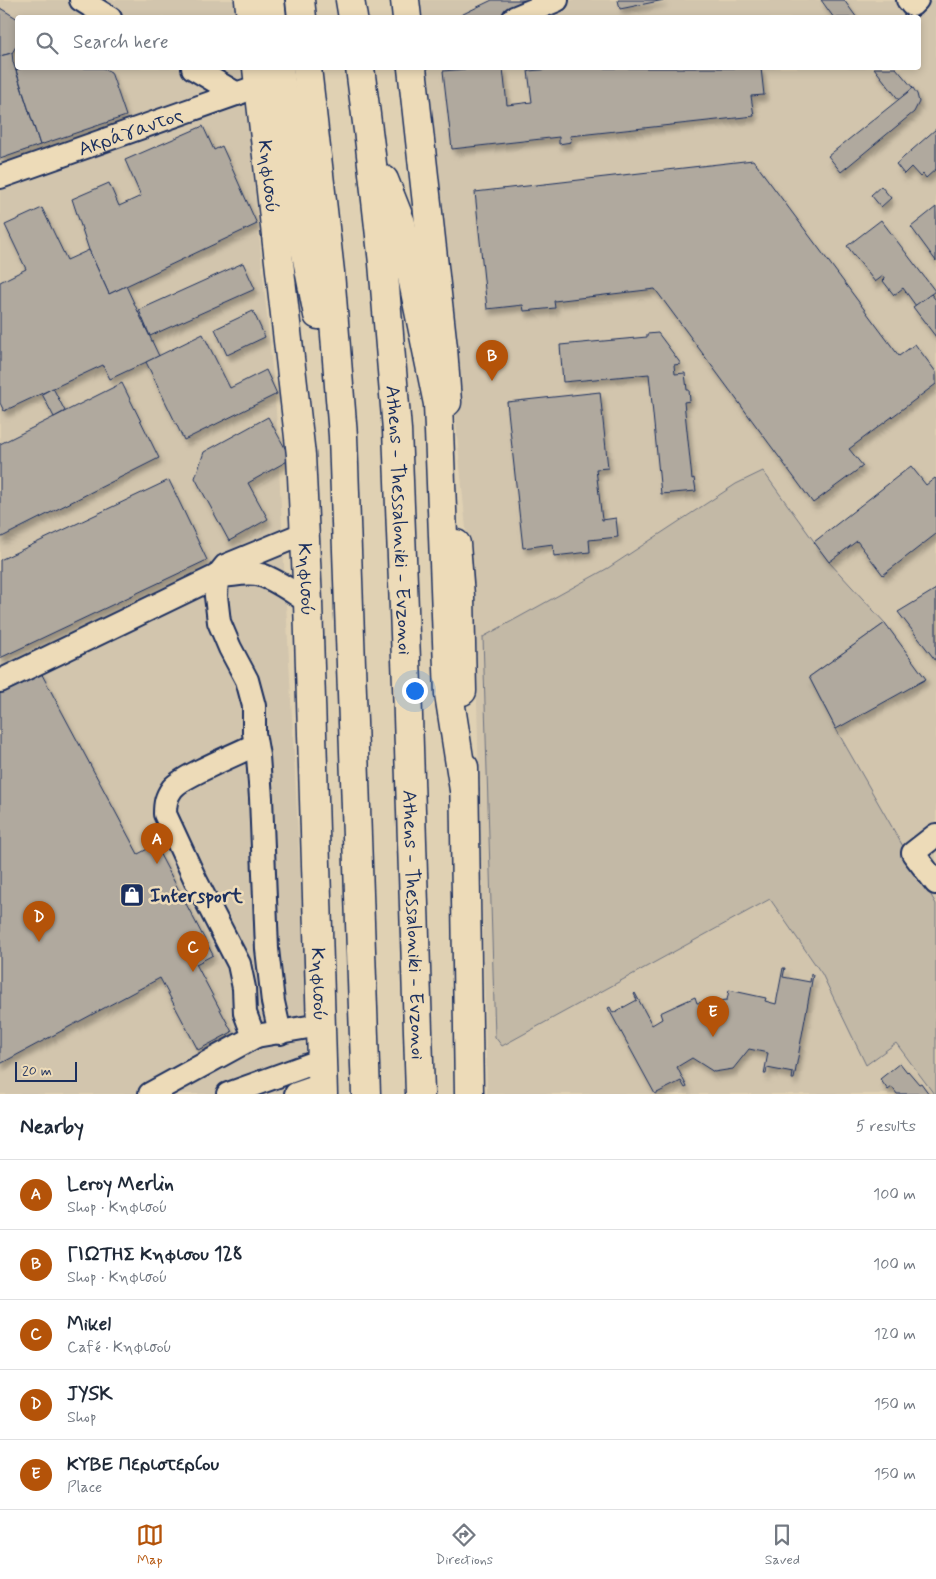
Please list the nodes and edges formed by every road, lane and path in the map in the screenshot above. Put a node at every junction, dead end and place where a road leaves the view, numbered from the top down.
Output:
1 (81, 0) edge
2 (249, 0) edge
3 (270, 0) edge
4 (300, 0) edge
5 (350, 0) edge
6 (404, 0) edge
7 (557, 0) edge
8 (908, 0) edge
9 (917, 0) edge
10 (105, 15) edge
11 (251, 15) edge
12 (272, 15) edge
13 (302, 15) edge
14 (352, 15) edge
15 (406, 15) edge
16 (521, 15) edge
17 (201, 70) edge
18 (279, 70) edge
19 (307, 70) edge
20 (360, 70) edge
21 (412, 70) edge
22 (251, 82) edge
23 (370, 146) junction
24 (0, 177) edge
25 (343, 436) junction
26 (305, 533) junction
27 (217, 576) junction
28 (308, 602) junction
29 (0, 681) edge
30 (255, 745) junction
31 (464, 790) junction
32 (936, 835) edge
33 (936, 883) edge
34 (267, 949) junction
35 (239, 964) junction
36 (320, 1025) junction
37 (280, 1033) junction
38 (256, 1036) junction
39 (322, 1080) edge
40 (150, 1094) edge
41 (228, 1094) edge
42 (296, 1094) edge
43 (366, 1094) edge
44 (420, 1094) edge
45 (468, 1094) edge

1 - 10 street
2 - 11 main road
3 - 12 main road
4 - 13 main road
5 - 14 main road
6 - 15 main road
7 - 16 street
8 - 9 street
17 - 22 street
18 - 25 main road
19 - 25 main road
20 - 23 main road, Athens - Thessaloniki - Evzonoi
21 - 31 main road
22 - 24 street, Ακράγαντος
22 - 26 main road, Κηφισού
23 - 31 main road
23 - 44 main road, Athens - Thessaloniki - Evzonoi
25 - 43 main road
26 - 27 street
26 - 28 main road, Κηφισού
27 - 28 street
27 - 29 street
27 - 30 street
28 - 36 main road, Κηφισού
30 - 34 street
30 - 35 street
31 - 45 main road
32 - 33 street
34 - 35 street
34 - 37 street
35 - 38 street
36 - 37 street
36 - 39 main road, Κηφισού
37 - 38 street
38 - 40 street
39 - 41 street
39 - 42 street

